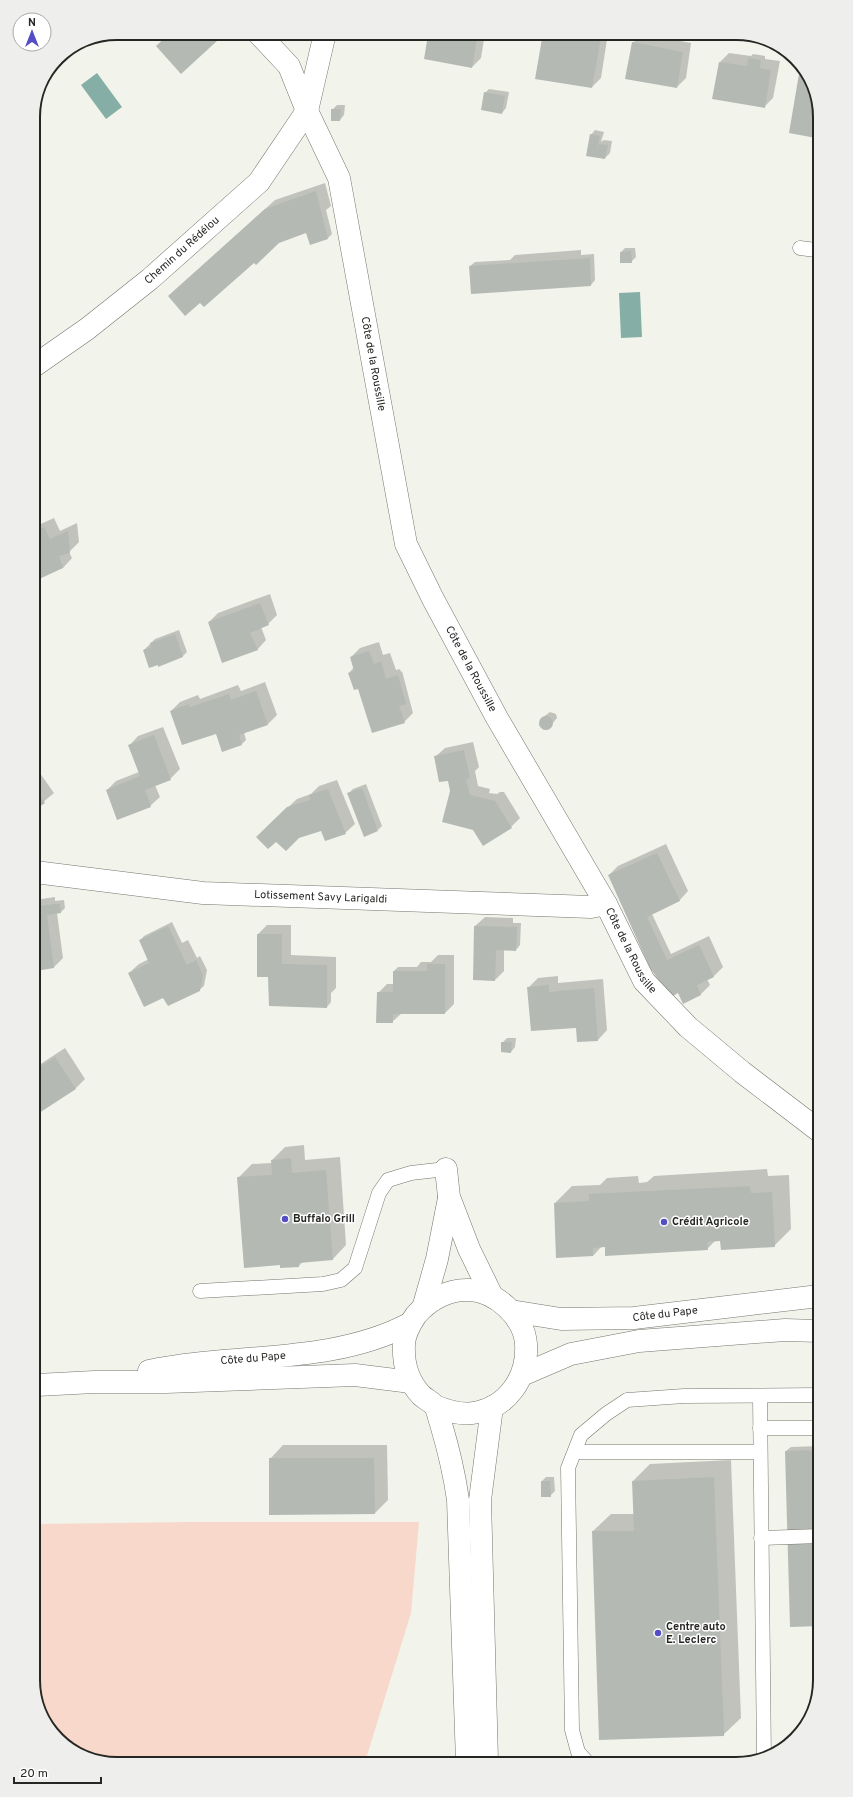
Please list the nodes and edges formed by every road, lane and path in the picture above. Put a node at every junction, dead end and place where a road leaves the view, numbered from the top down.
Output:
1 (265, 40) edge
2 (323, 40) edge
3 (307, 111) junction
4 (800, 248) dead end
5 (813, 250) edge
6 (40, 362) edge
7 (40, 873) edge
8 (606, 904) junction
9 (813, 1126) edge
10 (446, 1169) joint
11 (449, 1197) junction
12 (200, 1291) dead end
13 (492, 1296) junction
14 (813, 1297) edge
15 (424, 1305) junction
16 (511, 1311) junction
17 (410, 1324) junction
18 (813, 1331) edge
19 (522, 1374) junction
20 (94, 1382) junction
21 (410, 1382) junction
22 (40, 1385) edge
23 (813, 1395) edge
24 (760, 1396) junction
25 (435, 1406) junction
26 (492, 1407) junction
27 (760, 1428) junction
28 (813, 1428) edge
29 (575, 1452) junction
30 (760, 1452) junction
31 (813, 1536) edge
32 (761, 1538) junction
33 (764, 1752) edge
34 (467, 1757) edge
35 (487, 1757) edge
36 (582, 1757) edge

1 - 3 street, Côte de la Roussille
2 - 3 street
3 - 6 street, Chemin du Rédélou
3 - 8 street, Côte de la Roussille
4 - 5 lane
7 - 8 street, Lotissement Savy Larigaldi
8 - 9 street, Côte de la Roussille
10 - 11 street
10 - 12 lane
11 - 13 street
11 - 15 street
13 - 15 street
13 - 16 street
14 - 16 street, Côte du Pape
15 - 17 street
16 - 19 street
17 - 20 street, Côte du Pape
17 - 21 street
18 - 19 street
19 - 26 street
20 - 21 street, Côte du Pape
20 - 22 street, Côte du Pape
21 - 25 street
23 - 24 lane
24 - 27 lane
24 - 29 lane
25 - 26 street
25 - 34 street
26 - 35 street
27 - 28 lane
27 - 30 lane
29 - 30 lane
29 - 36 lane
30 - 32 lane
31 - 32 lane
32 - 33 lane

